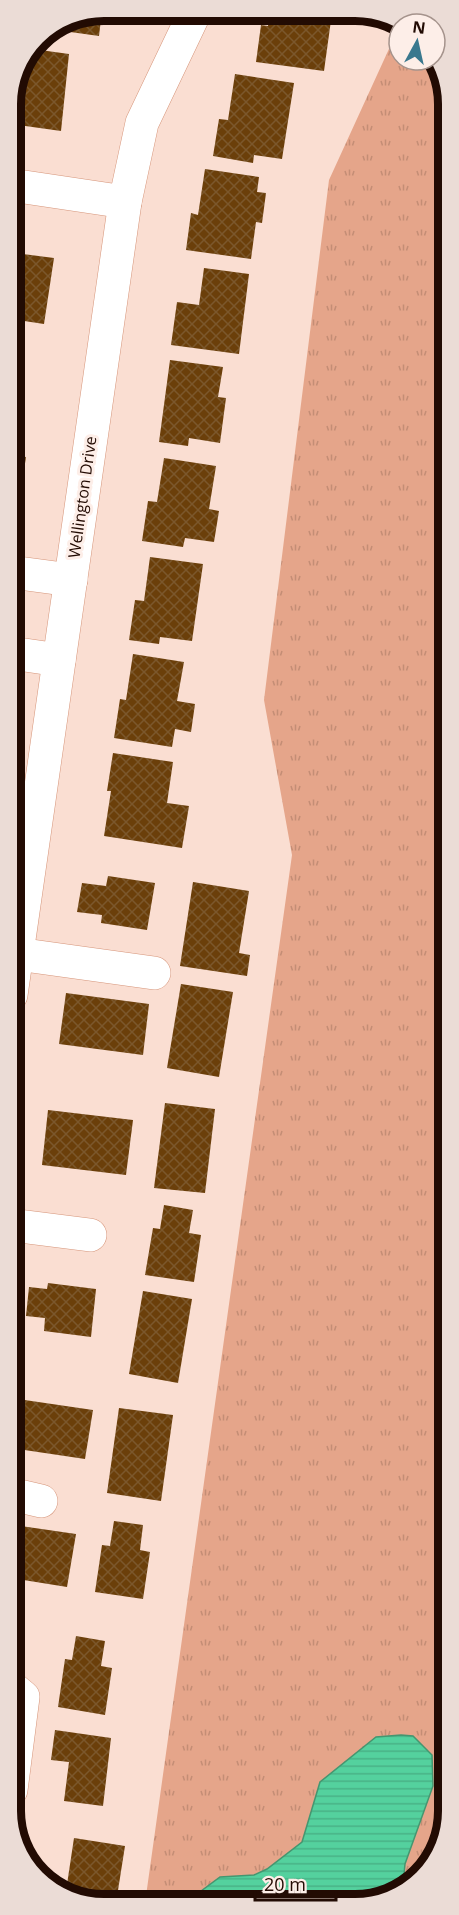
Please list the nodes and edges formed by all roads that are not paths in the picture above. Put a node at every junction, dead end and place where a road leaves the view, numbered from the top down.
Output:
1 (191, 21) edge
2 (21, 186) edge
3 (125, 202) junction
4 (21, 573) edge
5 (70, 580) junction
6 (21, 654) edge
7 (59, 660) junction
8 (21, 926) edge
9 (21, 955) edge
10 (154, 973) dead end
11 (21, 1226) edge
12 (90, 1235) dead end
13 (21, 1695) edge
14 (21, 1712) edge

1 - 3 street, Wellington Drive
2 - 3 street
3 - 5 street, Wellington Drive
4 - 5 street
5 - 7 street, Wellington Drive
6 - 7 street
7 - 8 street, Wellington Drive
9 - 10 street
11 - 12 street
13 - 14 street

